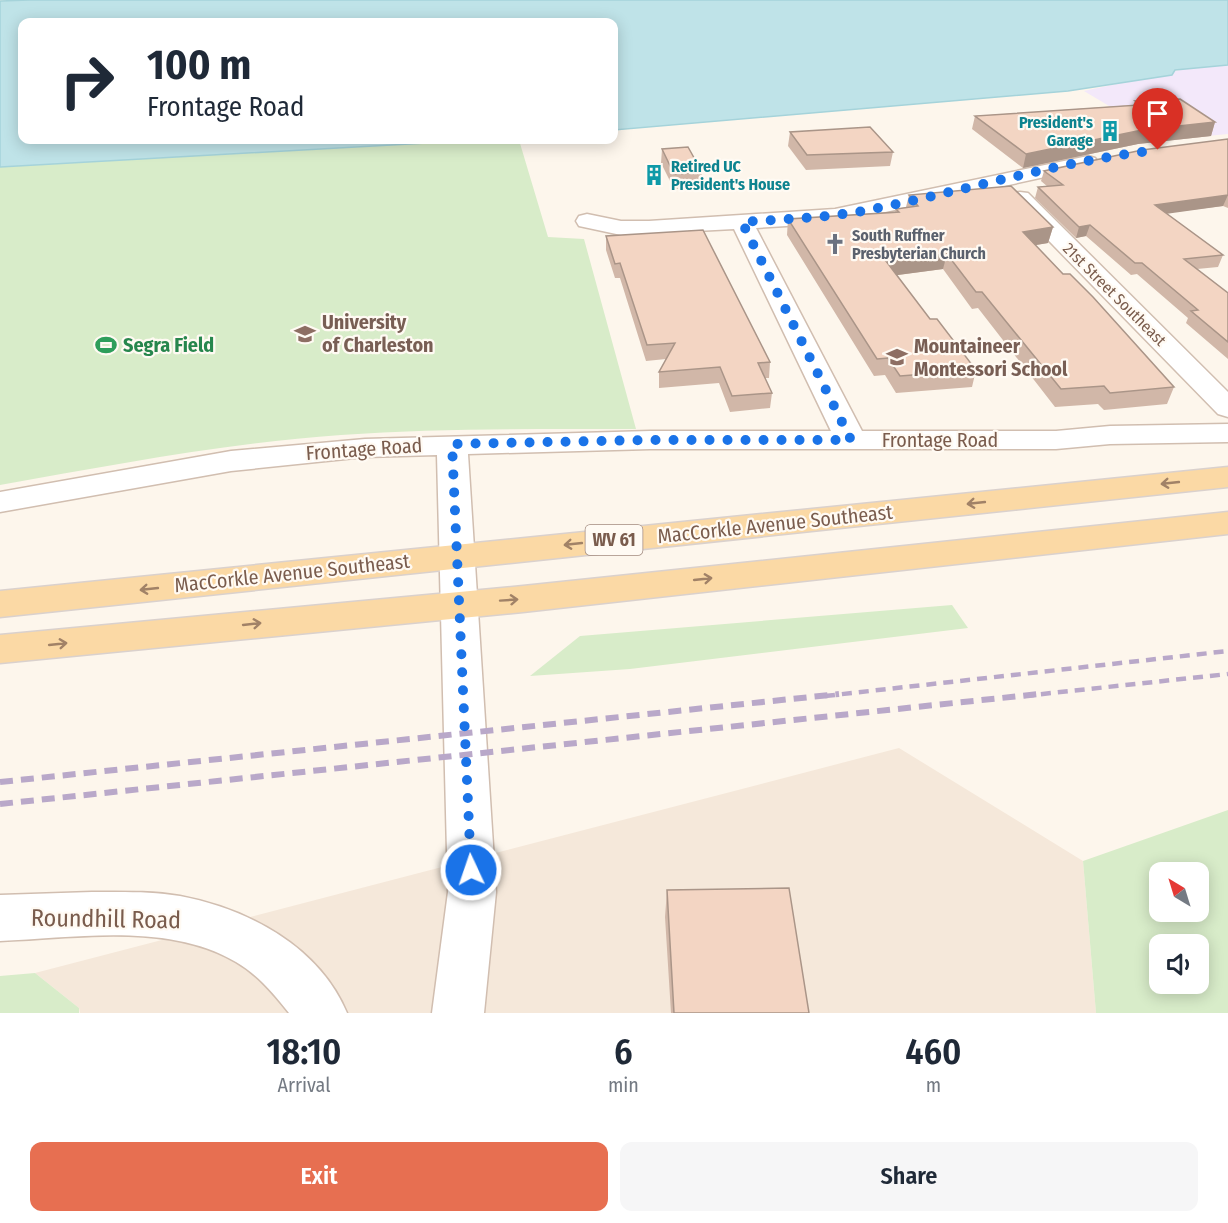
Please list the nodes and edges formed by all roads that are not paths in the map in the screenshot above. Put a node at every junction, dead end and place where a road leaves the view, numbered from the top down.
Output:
1 (1104, 159) edge
2 (1002, 180) junction
3 (586, 221) dead end
4 (742, 222) junction
5 (1228, 408) edge
6 (1228, 433) edge
7 (851, 440) junction
8 (1056, 440) junction
9 (1228, 442) edge
10 (452, 444) junction
11 (1228, 477) edge
12 (0, 502) edge
13 (1228, 523) edge
14 (457, 556) junction
15 (459, 603) junction
16 (0, 604) edge
17 (0, 650) edge
18 (0, 918) edge
19 (321, 1013) edge
20 (458, 1013) edge

1 - 2 street
2 - 4 street
2 - 5 street, 21st Street Southeast
3 - 4 street
4 - 7 street
6 - 8 street, Frontage Road
7 - 8 street, Frontage Road
7 - 10 street, Frontage Road
8 - 9 street, Frontage Road
10 - 12 street, Frontage Road
10 - 14 street
11 -> 14 main road, MacCorkle Avenue Southeast / WV 61
15 -> 13 main road
14 - 15 street
14 -> 16 main road, MacCorkle Avenue Southeast / WV 61
17 -> 15 main road
15 - 20 street
18 - 19 street, Roundhill Road

